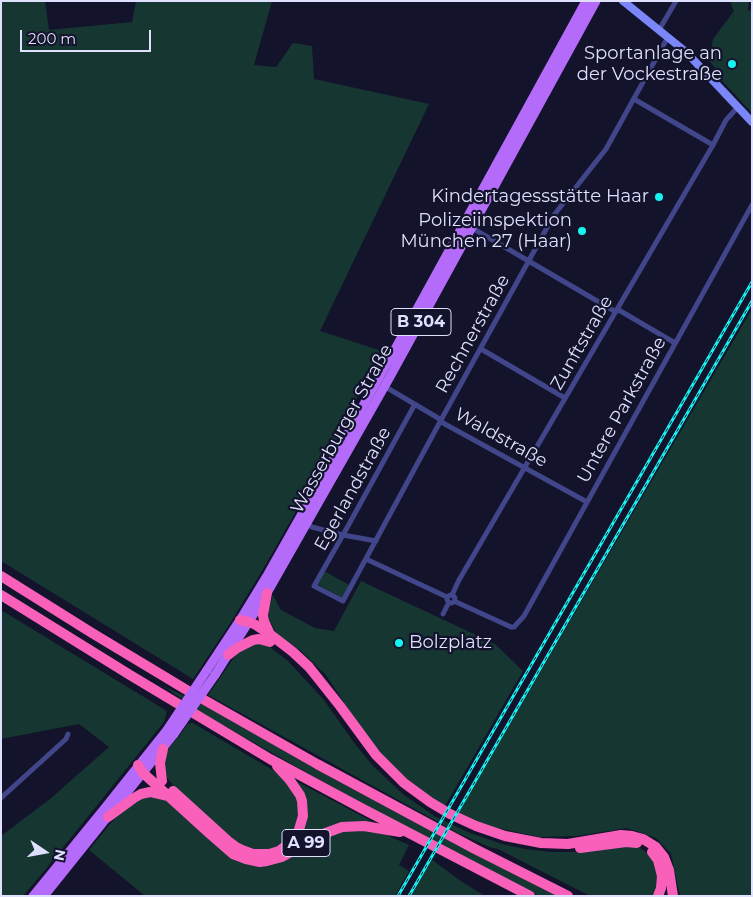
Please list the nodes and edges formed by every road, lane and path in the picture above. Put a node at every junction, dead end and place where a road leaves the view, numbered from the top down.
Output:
1 (586, 1) edge
2 (596, 1) edge
3 (623, 1) edge
4 (676, 1) edge
5 (659, 30) junction
6 (668, 37) junction
7 (634, 99) junction
8 (738, 107) junction
9 (752, 122) edge
10 (713, 145) junction
11 (752, 206) edge
12 (472, 228) junction
13 (529, 262) junction
14 (617, 310) junction
15 (675, 343) junction
16 (481, 349) junction
17 (381, 385) junction
18 (565, 398) junction
19 (415, 404) junction
20 (441, 420) junction
21 (525, 468) junction
22 (587, 502) junction
23 (301, 528) junction
24 (343, 535) junction
25 (376, 540) junction
26 (366, 560) junction
27 (1, 576) edge
28 (267, 593) junction
29 (1, 595) edge
30 (450, 599) junction
31 (344, 600) joint
32 (443, 614) dead end
33 (245, 622) junction
34 (270, 638) junction
35 (228, 655) junction
36 (170, 732) junction
37 (68, 734) dead end
38 (163, 749) junction
39 (270, 759) junction
40 (143, 769) junction
41 (162, 781) junction
42 (169, 796) junction
43 (1, 798) edge
44 (108, 817) junction
45 (412, 835) junction
46 (33, 896) edge
47 (44, 896) edge
48 (530, 896) edge
49 (568, 896) edge
50 (658, 896) edge
51 (673, 896) edge

1 - 17 main road, Wasserburger Straße / B 304
2 - 12 main road, Wasserburger Straße / B 304
3 - 5 main road
4 - 5 street
5 - 6 main road
6 - 7 street, Rechnerstraße
6 - 8 main road
7 - 10 street
7 - 13 street, Rechnerstraße
8 - 9 main road
8 - 10 street, Zunftstraße
10 - 14 street, Zunftstraße
11 - 15 street, Untere Parkstraße
12 - 13 street
12 - 17 main road, Wasserburger Straße / B 304
13 - 14 street
13 - 16 street, Rechnerstraße
14 - 15 street
14 - 18 street, Zunftstraße
15 - 22 street, Untere Parkstraße
16 - 18 street
16 - 20 street, Rechnerstraße
17 - 19 street, Waldstraße
17 - 23 main road, Wasserburger Straße / B 304
18 - 21 street, Zunftstraße
19 - 20 street, Waldstraße
19 - 24 street, Egerlandstraße
20 - 21 street, Waldstraße
20 - 25 street, Rechnerstraße
21 - 22 street, Waldstraße
21 - 30 street, Zunftstraße
22 - 30 street, Untere Parkstraße
23 - 24 street
23 - 28 main road, B 304
23 - 33 main road, B 304
24 - 25 street
24 - 31 street, Egerlandstraße
25 - 26 street, Rechnerstraße
26 - 30 street
26 - 31 street, Rechnerstraße
27 - 49 highway
28 - 33 main road, B 304
28 - 34 highway
29 - 39 highway, A 99
30 - 32 street, Zunftstraße
33 - 34 highway
33 - 35 main road, B 304
33 - 36 main road, B 304, bridge
34 - 35 highway
34 - 50 highway
34 - 51 highway
35 - 36 main road, B 304, bridge
36 - 38 main road, B 304
36 - 40 main road, B 304
37 - 43 street
38 - 40 main road, B 304
38 - 41 highway
39 - 41 highway
39 - 45 highway, A 99
40 - 41 highway
40 - 42 highway, A 99
40 - 44 main road, B 304
40 - 46 main road, B 304
42 - 44 highway
42 - 45 highway, A 99
44 - 47 main road, B 304
45 - 48 highway, A 99

